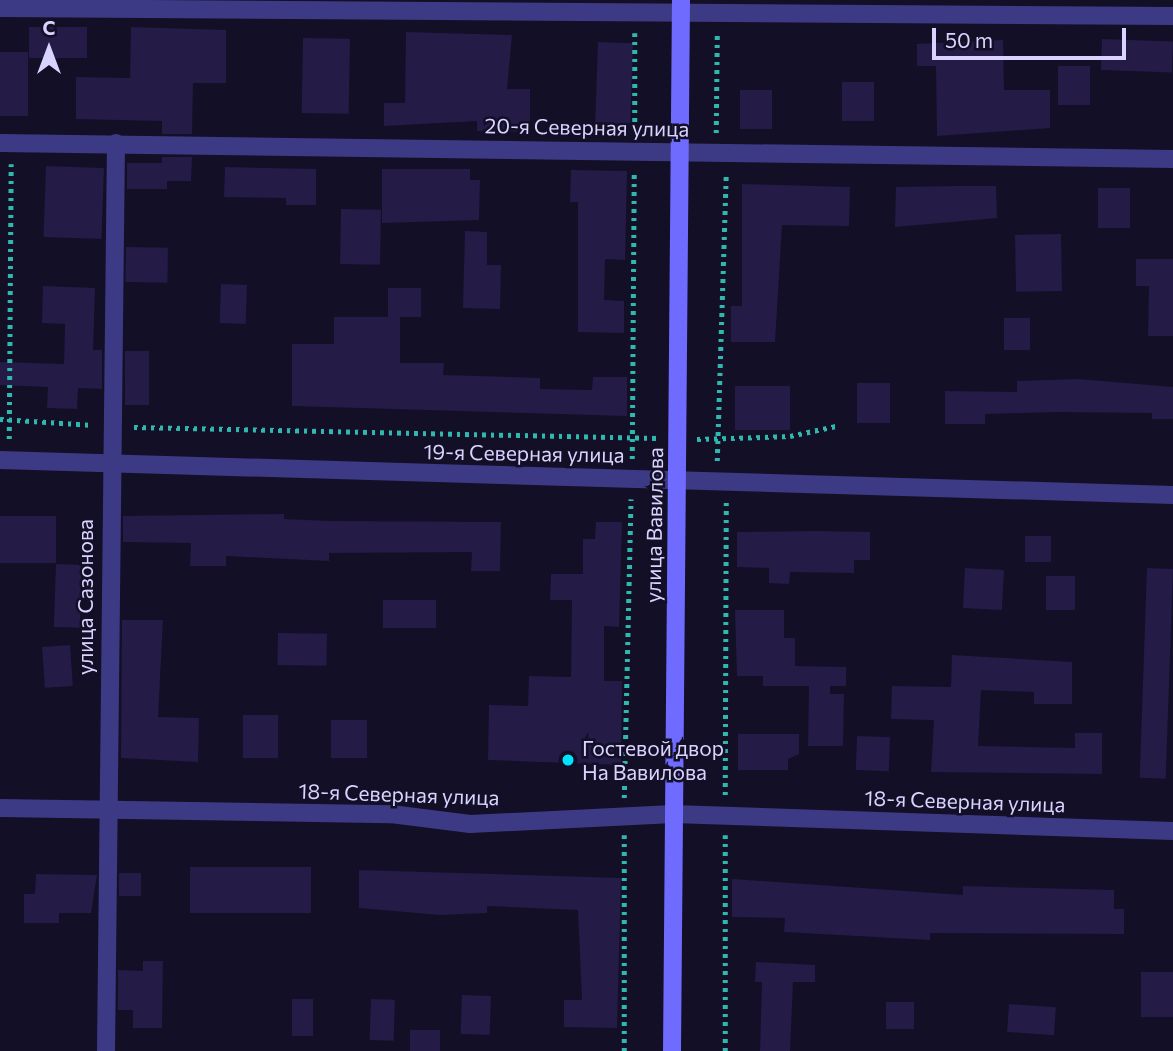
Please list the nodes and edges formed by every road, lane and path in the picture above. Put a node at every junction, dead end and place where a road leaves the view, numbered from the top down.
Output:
1 (117, 4) edge
2 (681, 5) edge
3 (0, 8) edge
4 (635, 9) junction
5 (717, 10) junction
6 (1173, 16) edge
7 (6, 143) edge
8 (116, 143) junction
9 (635, 151) junction
10 (680, 151) junction
11 (722, 152) junction
12 (1173, 159) edge
13 (0, 419) edge
14 (9, 419) junction
15 (109, 426) junction
16 (836, 426) dead end
17 (632, 438) junction
18 (718, 438) junction
19 (677, 439) junction
20 (5, 461) edge
21 (108, 468) junction
22 (632, 478) junction
23 (677, 478) junction
24 (721, 480) junction
25 (1173, 495) edge
26 (0, 808) edge
27 (108, 809) junction
28 (673, 814) junction
29 (624, 816) junction
30 (725, 816) junction
31 (1173, 831) edge
32 (106, 1051) edge
33 (624, 1051) edge
34 (672, 1051) edge
35 (725, 1051) edge

1 - 3 street
1 - 4 street
2 - 4 street
2 - 5 street
2 - 10 street, улица Вавилова
4 - 9 path
5 - 6 street
5 - 11 path
7 - 8 street, 20-я Северная улица
7 - 14 path
8 - 9 street, 20-я Северная улица
8 - 15 street, улица Сазонова
9 - 10 street, 20-я Северная улица
9 - 17 path
10 - 11 street, 20-я Северная улица
10 - 19 street, улица Вавилова
11 - 12 street, 20-я Северная улица
11 - 18 path
13 - 14 path
14 - 15 path
14 - 20 path
15 - 17 path
15 - 21 street, улица Сазонова
16 - 18 path
17 - 19 path
17 - 22 path
18 - 19 path
18 - 24 path
19 - 23 street, улица Вавилова
20 - 21 street, 19-я Северная улица
21 - 22 street, 19-я Северная улица
21 - 27 street, улица Сазонова
22 - 23 street, 19-я Северная улица
22 - 29 path
23 - 24 street, 19-я Северная улица
23 - 28 street, улица Вавилова
24 - 25 street, 19-я Северная улица
24 - 30 path
26 - 27 street, 18-я Северная улица
27 - 29 street, 18-я Северная улица
27 - 32 street, улица Сазонова
28 - 29 street, 18-я Северная улица
28 - 30 street, 18-я Северная улица
28 - 34 street, улица Вавилова
29 - 33 path
30 - 31 street, 18-я Северная улица
30 - 35 path

